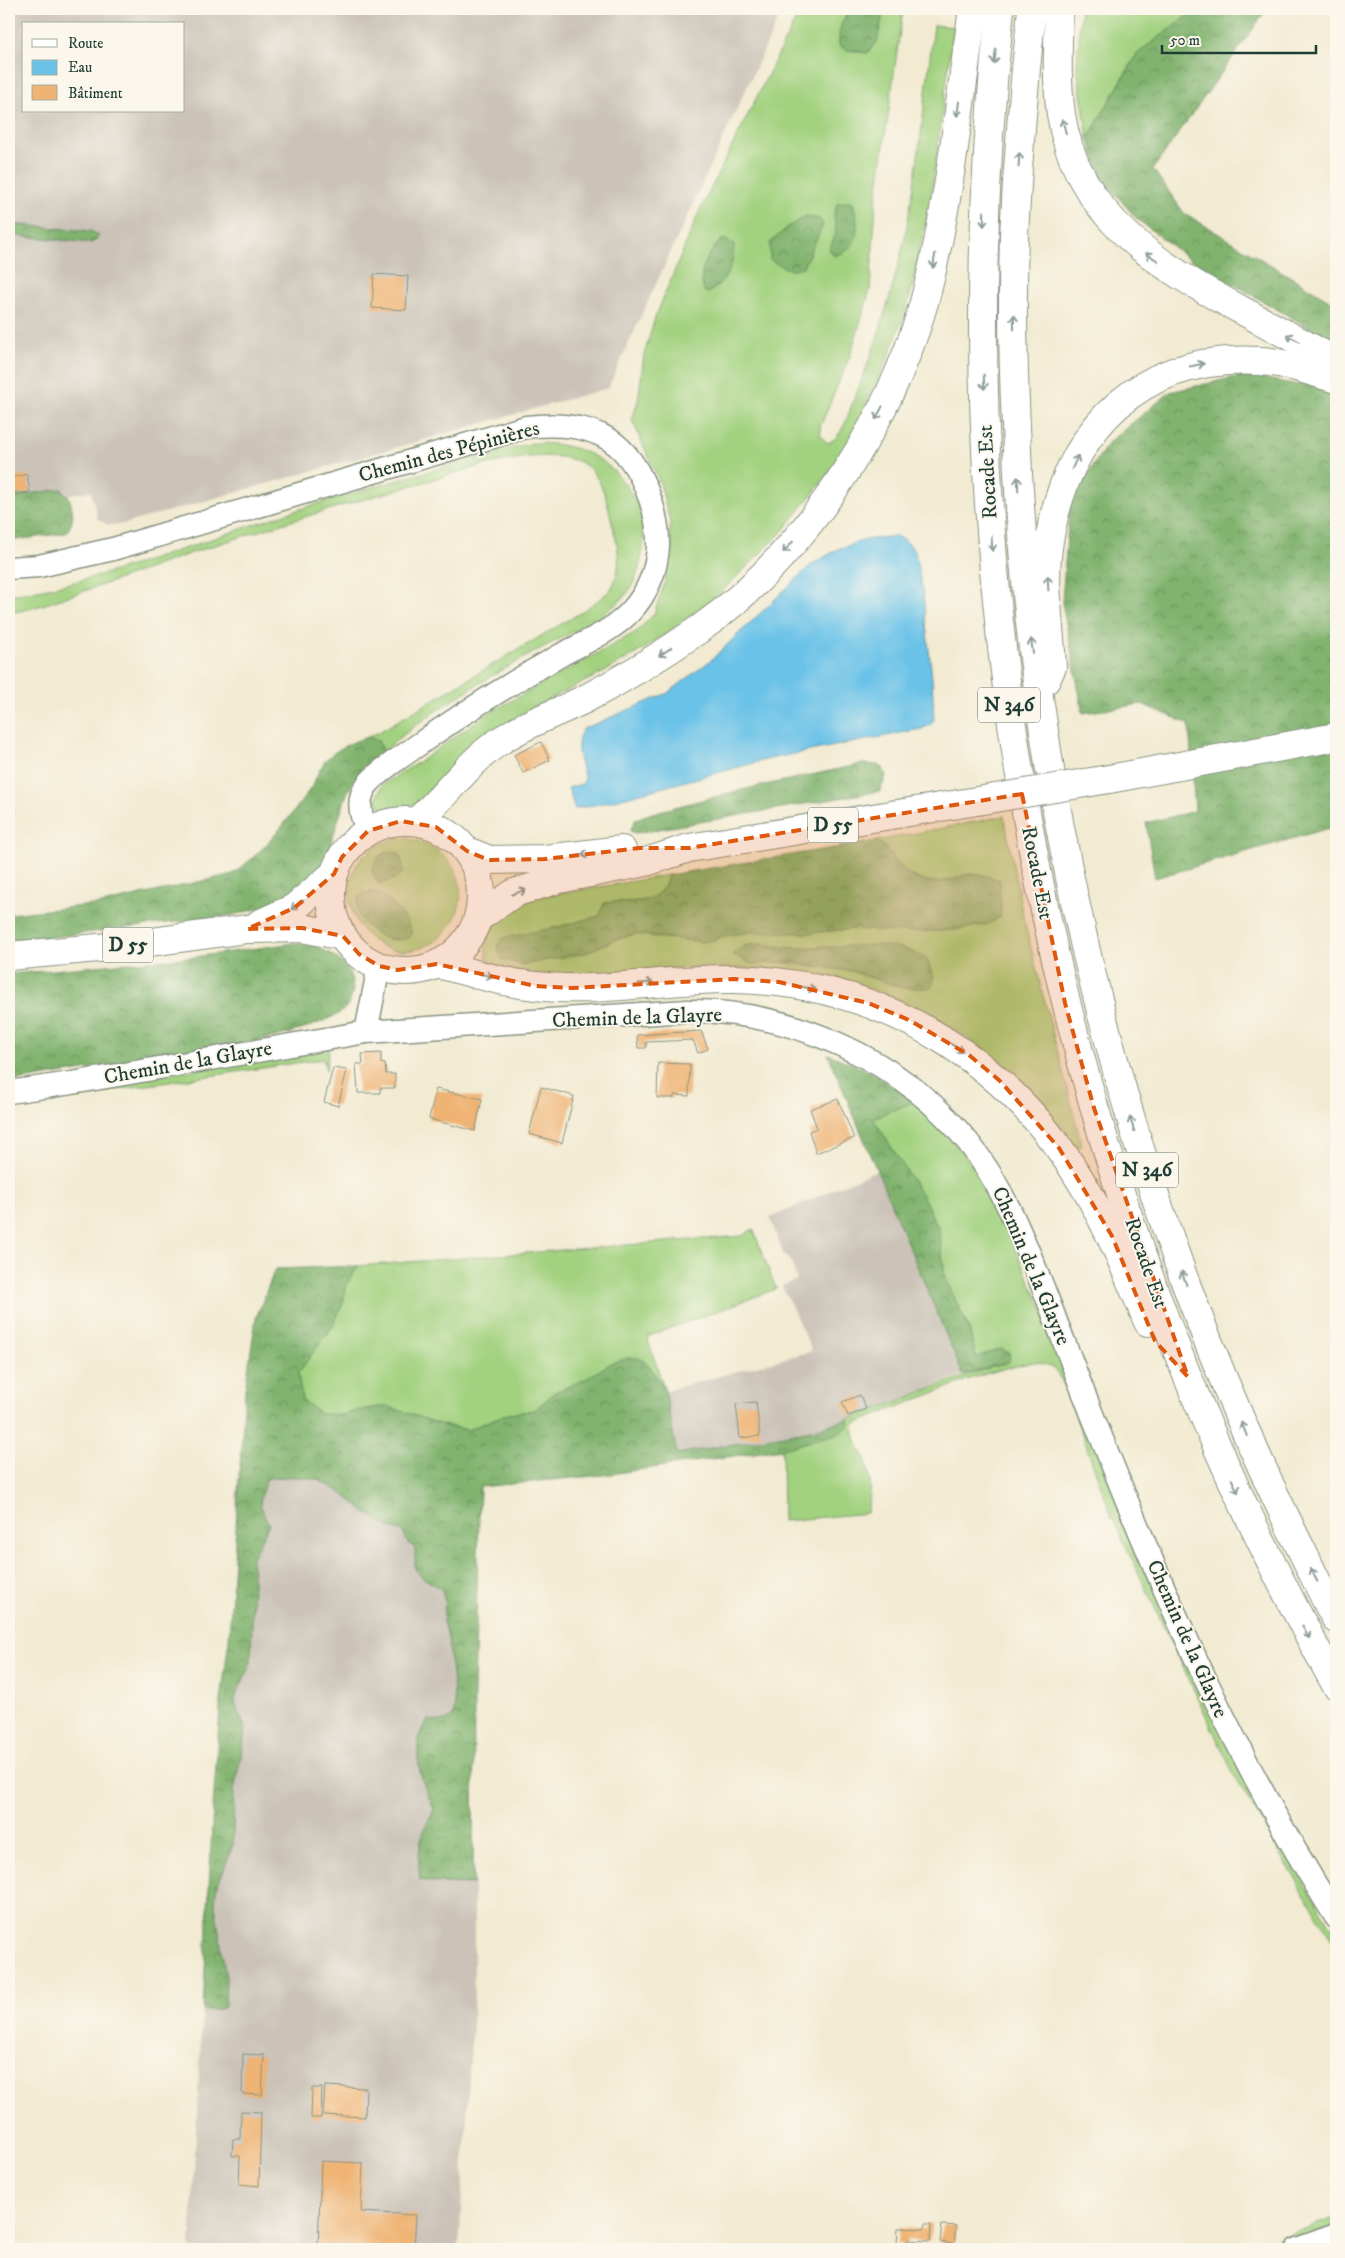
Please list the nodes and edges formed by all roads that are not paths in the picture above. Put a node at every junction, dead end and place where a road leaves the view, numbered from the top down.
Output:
1 (973, 9) edge
2 (1000, 9) edge
3 (1032, 9) edge
4 (1059, 9) edge
5 (1336, 361) edge
6 (1336, 379) edge
7 (9, 568) edge
8 (1039, 694) junction
9 (1336, 738) edge
10 (418, 821) junction
11 (368, 831) junction
12 (689, 848) junction
13 (466, 851) junction
14 (334, 874) junction
15 (478, 918) junction
16 (247, 929) junction
17 (343, 936) junction
18 (9, 956) edge
19 (437, 964) junction
20 (379, 966) junction
21 (366, 1032) junction
22 (9, 1092) edge
23 (1188, 1377) junction
24 (1336, 1619) edge
25 (1336, 1686) edge
26 (1336, 1917) edge
27 (1336, 2235) edge
28 (1297, 2249) edge

1 -> 10 main road
2 -> 23 main road, Rocade Est / N 346
8 -> 3 main road, Rocade Est / N 346
5 -> 4 main road
8 -> 6 main road
7 - 11 street, Chemin des Pépinières
24 -> 8 main road, Rocade Est / N 346
9 - 12 main road, D 55, bridge
10 - 11 main road
10 - 13 main road
11 - 14 main road
12 -> 13 main road, D 55
15 -> 12 main road, D 55
13 - 15 main road
14 -> 16 main road, D 55
14 - 17 main road
15 - 19 main road
16 - 17 main road, D 55
16 - 18 main road, D 55
17 - 20 main road
19 - 20 main road
19 -> 23 main road
20 - 21 street
21 - 22 street, Chemin de la Glayre
21 - 26 street, Chemin de la Glayre
23 -> 25 main road, Rocade Est / N 346
27 - 28 street

